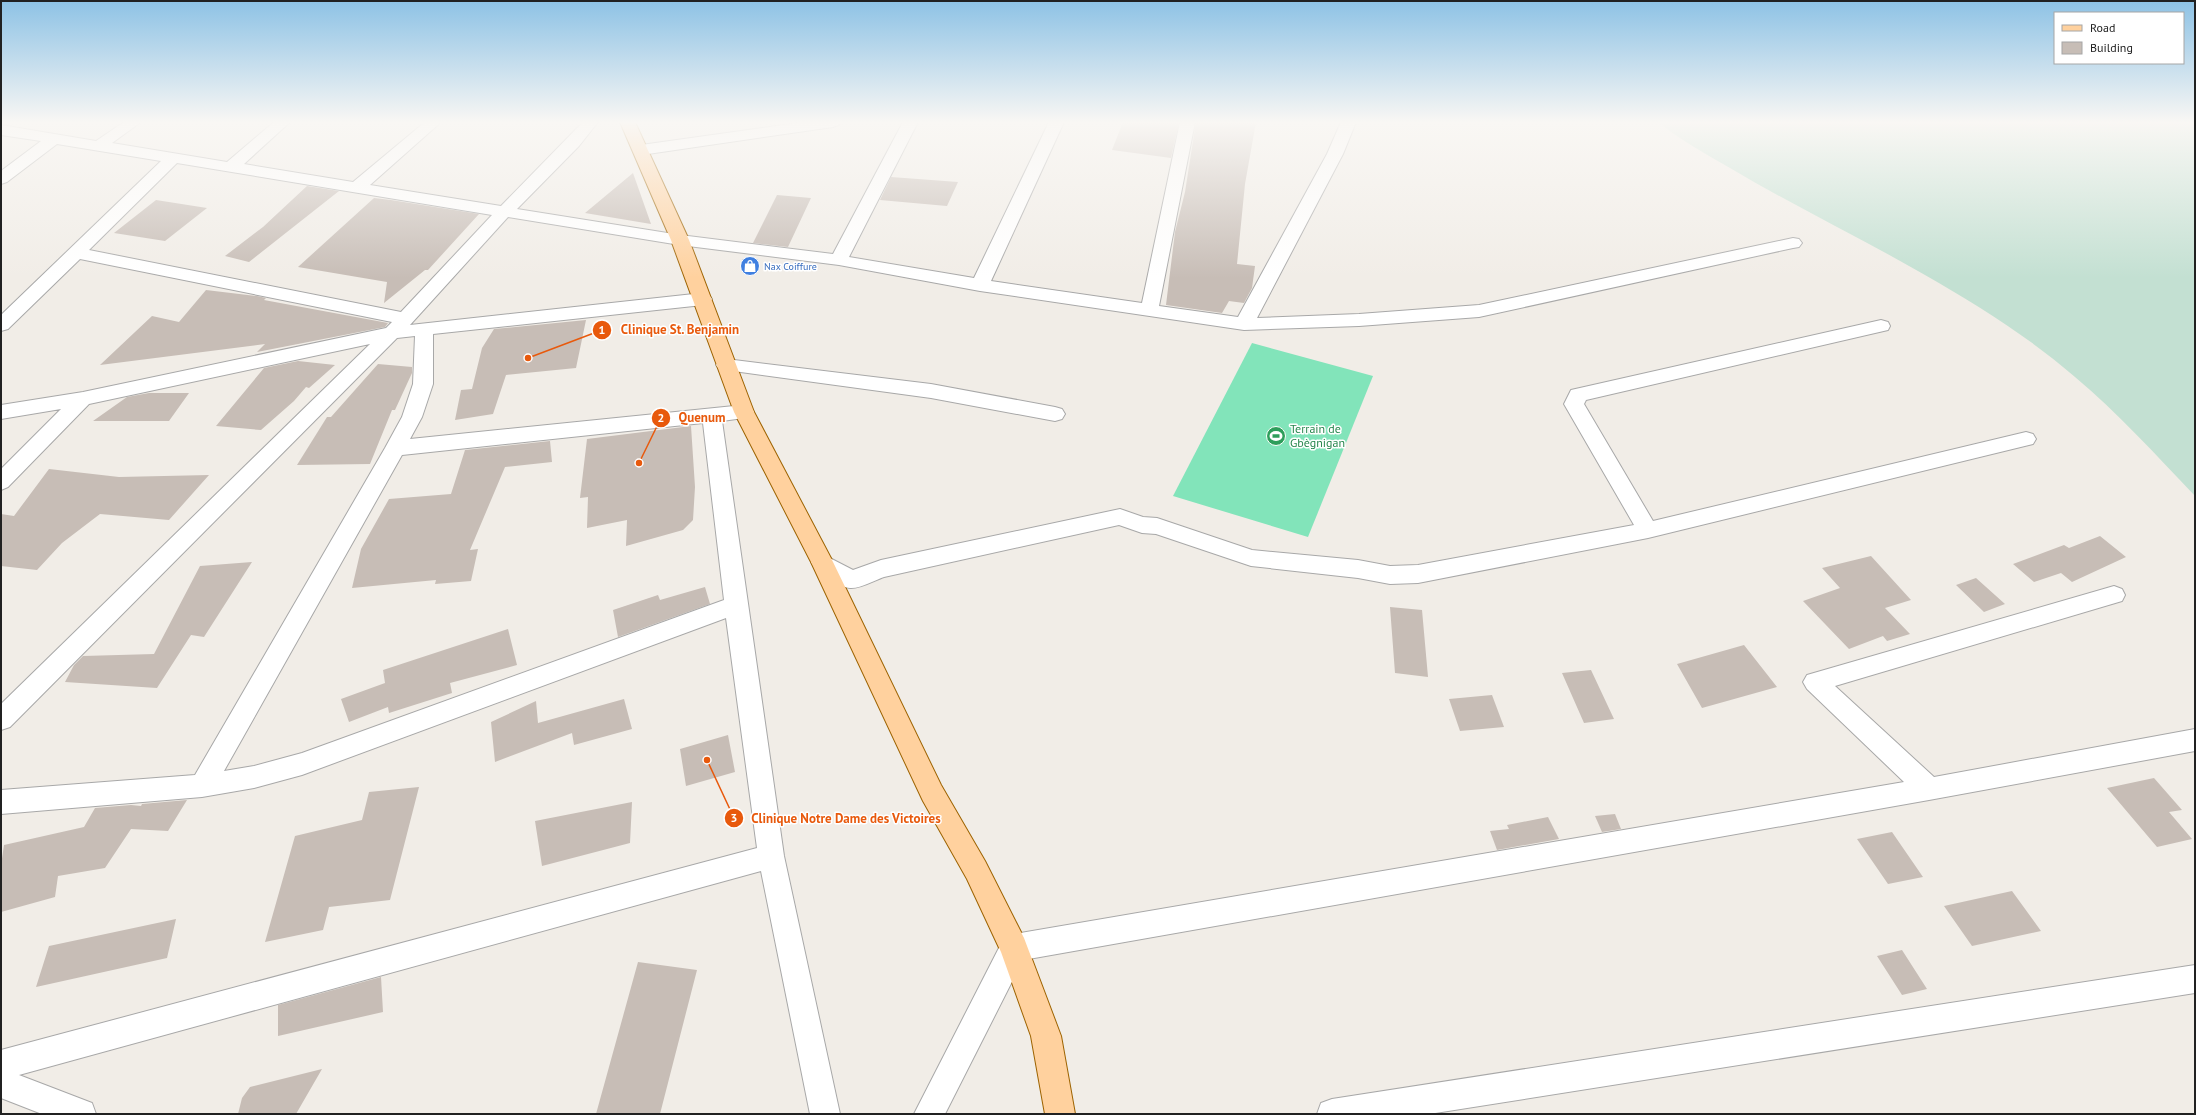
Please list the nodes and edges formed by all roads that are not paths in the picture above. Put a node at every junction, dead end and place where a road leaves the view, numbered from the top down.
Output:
1 (157, 174) edge
2 (268, 174) edge
3 (373, 174) edge
4 (542, 174) edge
5 (651, 174) edge
6 (884, 174) edge
7 (1032, 174) edge
8 (1177, 174) edge
9 (1324, 174) edge
10 (356, 188) junction
11 (505, 211) junction
12 (680, 240) junction
13 (1793, 243) dead end
14 (76, 253) junction
15 (839, 260) junction
16 (980, 285) junction
17 (703, 299) junction
18 (1149, 311) junction
19 (1244, 324) junction
20 (1, 325) edge
21 (398, 326) junction
22 (1881, 326) dead end
23 (424, 329) junction
24 (726, 365) junction
25 (83, 399) junction
26 (1, 412) edge
27 (744, 412) junction
28 (1055, 414) dead end
29 (712, 417) junction
30 (2026, 439) dead end
31 (395, 448) junction
32 (1, 482) edge
33 (1648, 530) junction
34 (822, 562) junction
35 (2114, 595) dead end
36 (736, 605) junction
37 (1, 720) edge
38 (2195, 740) edge
39 (202, 786) junction
40 (1929, 789) junction
41 (1, 802) edge
42 (771, 856) junction
43 (1014, 948) junction
44 (2195, 979) edge
45 (1, 1065) edge
46 (1, 1083) edge
47 (82, 1114) edge
48 (825, 1114) edge
49 (930, 1114) edge
50 (1060, 1114) edge
51 (1332, 1114) edge

1 - 14 street
2 - 10 street
3 - 10 street
4 - 11 street
5 - 12 main road
6 - 15 street
7 - 16 street
8 - 18 street
9 - 19 street
10 - 11 street
11 - 12 street
11 - 21 street
12 - 15 street
12 - 17 main road
13 - 19 street
14 - 20 street
14 - 21 street
15 - 16 street
16 - 18 street
17 - 23 street
17 - 24 main road
18 - 19 street
21 - 23 street
21 - 25 street
21 - 37 street
22 - 33 street
23 - 31 street
24 - 27 main road
24 - 28 street
25 - 26 street
25 - 32 street
27 - 29 street
27 - 34 main road
29 - 31 street
29 - 36 street
30 - 33 street
31 - 39 street
33 - 34 street
34 - 43 main road
35 - 40 street
36 - 39 street
36 - 42 street
38 - 40 street
39 - 41 street
40 - 43 street
42 - 45 street
42 - 48 street
43 - 49 street
43 - 50 main road
44 - 51 street
46 - 47 street

